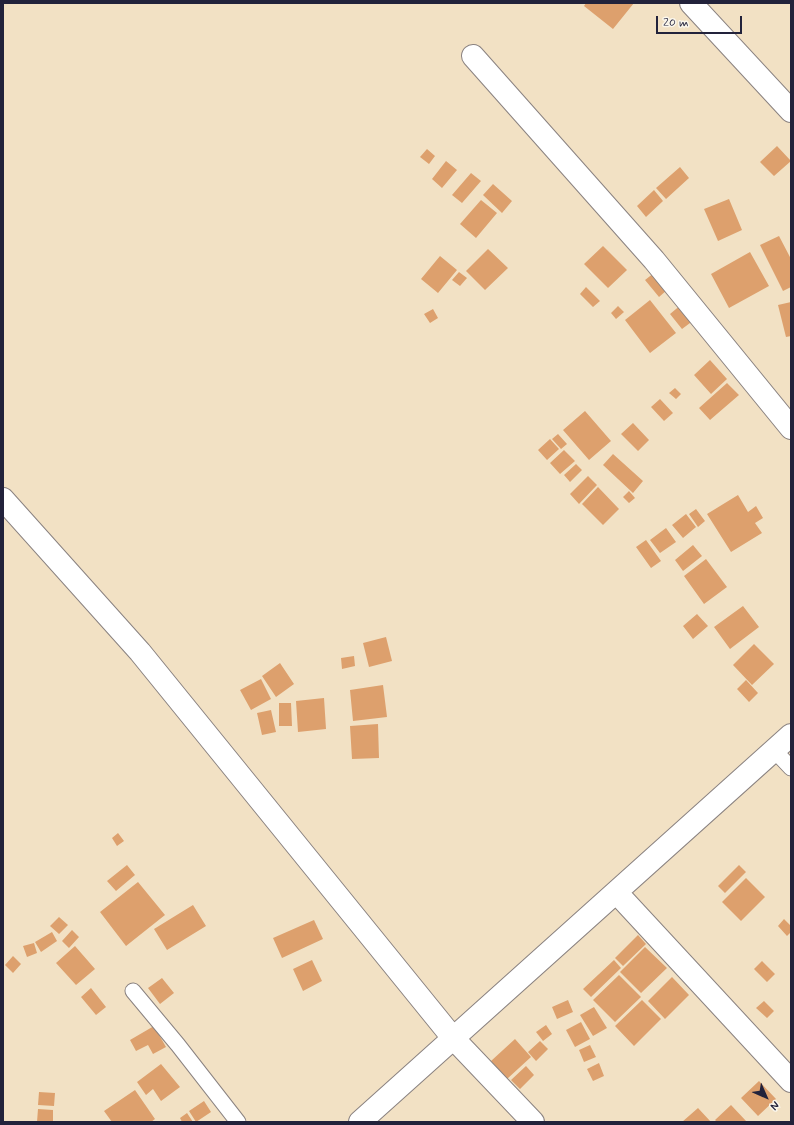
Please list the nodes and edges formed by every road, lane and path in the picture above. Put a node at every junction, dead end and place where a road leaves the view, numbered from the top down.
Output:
1 (691, 3) edge
2 (473, 56) dead end
3 (791, 111) edge
4 (791, 428) edge
5 (3, 500) edge
6 (791, 735) edge
7 (774, 750) junction
8 (791, 768) edge
9 (616, 892) junction
10 (133, 991) dead end
11 (453, 1038) junction
12 (791, 1081) edge
13 (238, 1122) edge
14 (360, 1122) edge
15 (533, 1122) edge

1 - 3 street
2 - 4 street
5 - 11 street
6 - 7 street
7 - 8 lane
7 - 9 street
9 - 11 street
9 - 12 street
10 - 13 lane
11 - 14 street
11 - 15 street

